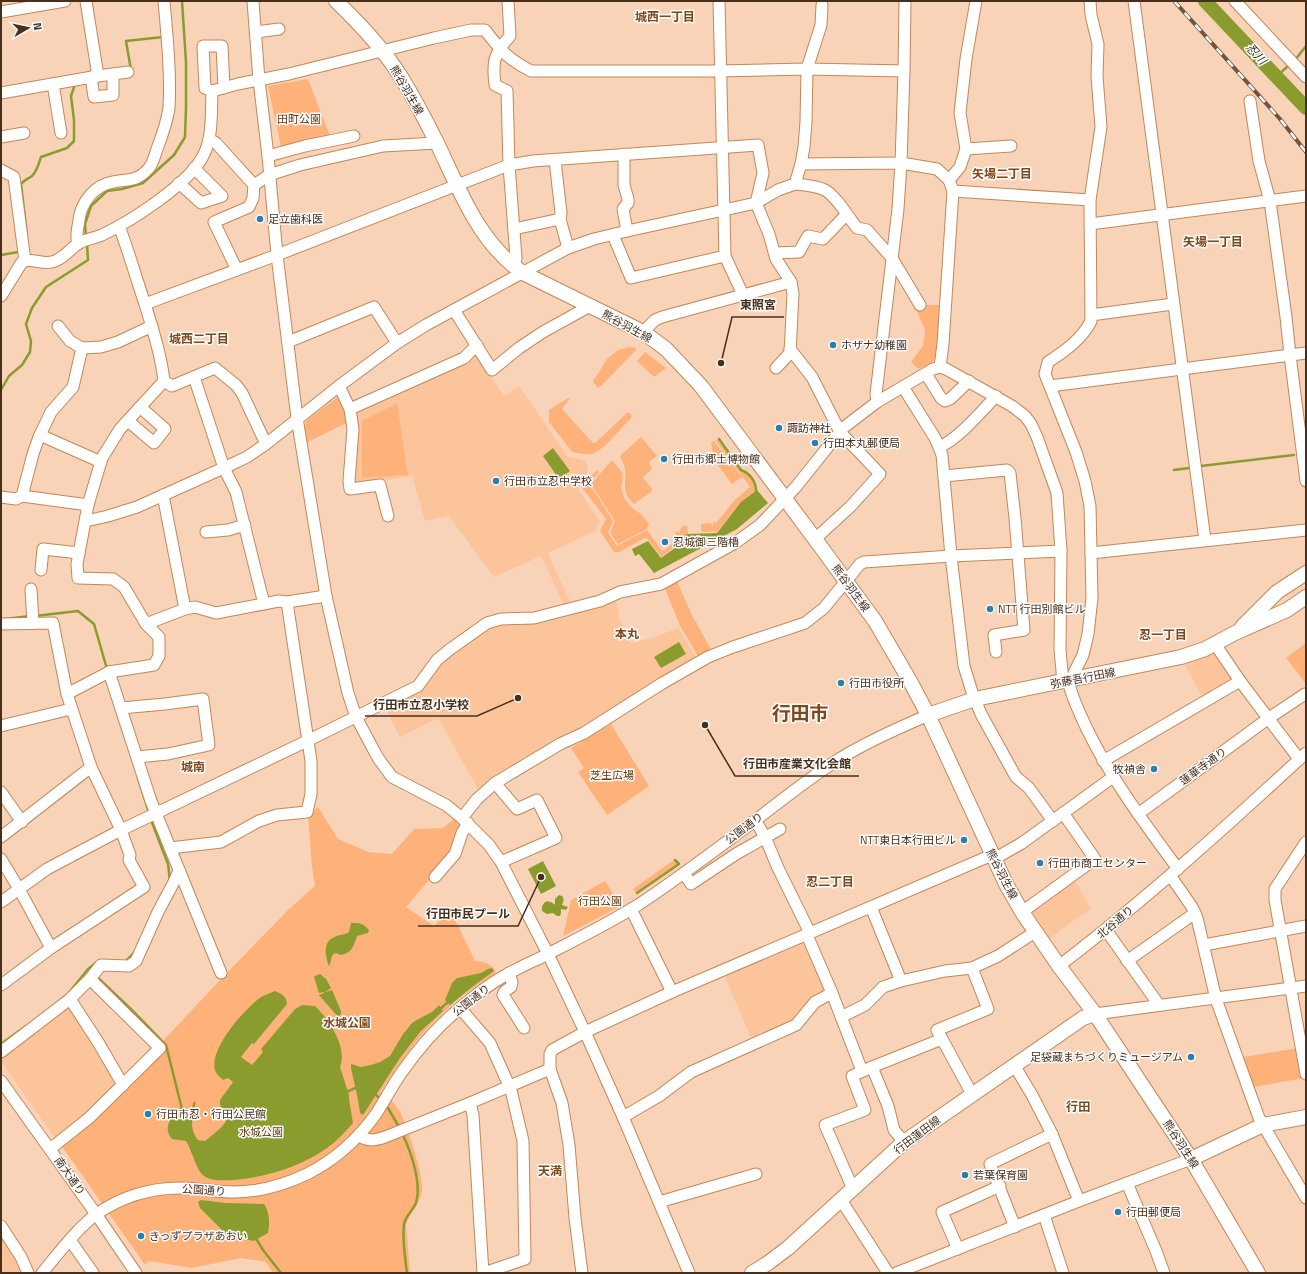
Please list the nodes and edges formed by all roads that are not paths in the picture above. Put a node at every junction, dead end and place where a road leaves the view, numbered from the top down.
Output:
1 (66, 1) edge
2 (86, 1) edge
3 (164, 1) edge
4 (254, 1) edge
5 (336, 1) edge
6 (508, 1) edge
7 (719, 1) edge
8 (906, 1) edge
9 (976, 1) edge
10 (1090, 1) edge
11 (1134, 1) edge
12 (1235, 1) edge
13 (822, 6) dead end
14 (1, 12) edge
15 (279, 29) dead end
16 (256, 32) junction
17 (499, 48) junction
18 (383, 51) junction
19 (807, 69) junction
20 (720, 71) junction
21 (904, 71) junction
22 (128, 72) dead end
23 (113, 74) junction
24 (94, 77) junction
25 (1306, 77) edge
26 (259, 80) junction
27 (53, 84) junction
28 (224, 88) junction
29 (212, 91) junction
30 (1, 93) edge
31 (1250, 101) dead end
32 (24, 133) dead end
33 (61, 133) dead end
34 (354, 136) dead end
35 (1, 137) edge
36 (209, 139) junction
37 (436, 143) junction
38 (1011, 146) dead end
39 (722, 147) junction
40 (966, 149) junction
41 (624, 154) junction
42 (268, 156) junction
43 (555, 160) junction
44 (901, 162) junction
45 (801, 164) junction
46 (509, 165) junction
47 (194, 168) junction
48 (1, 170) edge
49 (269, 175) junction
50 (949, 180) junction
51 (179, 183) junction
52 (795, 184) junction
53 (254, 185) junction
54 (457, 186) junction
55 (953, 191) junction
56 (1306, 196) edge
57 (1090, 200) junction
58 (1270, 202) junction
59 (756, 203) junction
60 (724, 210) junction
61 (1162, 214) junction
62 (846, 215) junction
63 (560, 218) junction
64 (1090, 224) junction
65 (119, 226) junction
66 (514, 228) junction
67 (627, 231) junction
68 (613, 235) junction
69 (78, 244) junction
70 (568, 248) junction
71 (775, 253) junction
72 (277, 255) junction
73 (725, 256) junction
74 (892, 258) junction
75 (25, 261) junction
76 (237, 270) junction
77 (518, 270) junction
78 (791, 282) junction
79 (743, 295) junction
80 (1, 296) edge
81 (145, 304) junction
82 (1173, 304) junction
83 (920, 305) dead end
84 (590, 306) junction
85 (454, 310) junction
86 (1091, 315) junction
87 (58, 326) dead end
88 (152, 326) junction
89 (643, 332) junction
90 (288, 342) junction
91 (397, 343) junction
92 (477, 345) junction
93 (82, 348) junction
94 (790, 349) junction
95 (1306, 354) edge
96 (1290, 355) junction
97 (940, 367) junction
98 (776, 368) dead end
99 (1182, 368) junction
100 (926, 374) junction
101 (194, 377) junction
102 (164, 381) junction
103 (968, 381) junction
104 (339, 386) junction
105 (1050, 386) junction
106 (903, 387) junction
107 (996, 396) junction
108 (877, 402) junction
109 (140, 407) junction
110 (350, 410) junction
111 (297, 418) junction
112 (128, 421) junction
113 (840, 432) junction
114 (40, 435) junction
115 (266, 444) junction
116 (940, 447) junction
117 (101, 462) junction
118 (224, 468) junction
119 (944, 476) junction
120 (1306, 481) edge
121 (163, 495) junction
122 (22, 496) junction
123 (1, 497) edge
124 (785, 499) junction
125 (88, 505) junction
126 (388, 516) dead end
127 (86, 521) junction
128 (245, 525) junction
129 (1306, 530) edge
130 (206, 532) dead end
131 (815, 539) junction
132 (1204, 540) junction
133 (1061, 551) junction
134 (79, 553) junction
135 (1018, 553) junction
136 (1091, 553) junction
137 (951, 556) junction
138 (41, 570) dead end
139 (1306, 573) edge
140 (846, 582) junction
141 (31, 589) dead end
142 (326, 596) junction
143 (1306, 597) edge
144 (287, 602) junction
145 (264, 604) junction
146 (185, 609) junction
147 (33, 623) junction
148 (1, 624) edge
149 (146, 624) junction
150 (1235, 633) junction
151 (1215, 644) junction
152 (996, 652) dead end
153 (109, 672) junction
154 (1068, 681) junction
155 (1240, 681) junction
156 (66, 694) junction
157 (1305, 694) dead end
158 (975, 699) junction
159 (121, 708) junction
160 (71, 709) junction
161 (928, 715) junction
162 (356, 717) junction
163 (1269, 718) junction
164 (1, 726) edge
165 (307, 741) junction
166 (1303, 756) edge
167 (137, 757) junction
168 (1104, 761) junction
169 (91, 768) junction
170 (1113, 777) junction
171 (495, 783) junction
172 (1, 792) edge
173 (1063, 813) junction
174 (156, 814) junction
175 (1138, 814) junction
176 (465, 820) junction
177 (755, 820) junction
178 (1053, 821) junction
179 (22, 822) junction
180 (780, 829) dead end
181 (121, 830) junction
182 (1, 837) edge
183 (765, 837) junction
184 (1306, 842) edge
185 (170, 848) junction
186 (993, 857) junction
187 (1, 859) edge
188 (501, 862) junction
189 (179, 870) junction
190 (1174, 872) junction
191 (684, 873) junction
192 (435, 877) dead end
193 (19, 889) junction
194 (1, 902) edge
195 (870, 907) junction
196 (631, 909) junction
197 (1022, 912) junction
198 (1195, 913) junction
199 (1306, 926) edge
200 (1106, 930) junction
201 (1280, 931) junction
202 (1035, 932) junction
203 (809, 934) junction
204 (1204, 945) junction
205 (50, 948) junction
206 (548, 954) junction
207 (1127, 961) junction
208 (1059, 966) junction
209 (972, 968) junction
210 (221, 973) dead end
211 (509, 973) junction
212 (90, 979) junction
213 (901, 981) junction
214 (1, 985) edge
215 (1306, 986) edge
216 (1291, 989) junction
217 (672, 992) junction
218 (832, 993) junction
219 (70, 999) junction
220 (1216, 999) junction
221 (1159, 1006) junction
222 (460, 1008) junction
223 (1095, 1014) junction
224 (841, 1017) junction
225 (524, 1028) dead end
226 (585, 1032) junction
227 (942, 1039) junction
228 (1, 1052) edge
229 (1305, 1060) edge
230 (1014, 1065) junction
231 (550, 1068) junction
232 (867, 1069) junction
233 (1306, 1074) edge
234 (1, 1081) edge
235 (123, 1085) junction
236 (509, 1086) junction
237 (972, 1094) junction
238 (470, 1103) junction
239 (623, 1117) junction
240 (1306, 1117) edge
241 (1263, 1125) junction
242 (1052, 1134) junction
243 (358, 1136) junction
244 (904, 1142) junction
245 (50, 1149) junction
246 (1191, 1159) junction
247 (756, 1174) dead end
248 (1127, 1183) junction
249 (1000, 1186) junction
250 (853, 1189) junction
251 (1306, 1198) edge
252 (841, 1200) junction
253 (1078, 1201) junction
254 (659, 1202) junction
255 (96, 1214) junction
256 (1044, 1215) junction
257 (1, 1226) edge
258 (1014, 1227) junction
259 (70, 1240) junction
260 (958, 1248) junction
261 (28, 1273) edge
262 (42, 1273) edge
263 (93, 1273) edge
264 (136, 1273) edge
265 (484, 1273) edge
266 (582, 1273) edge
267 (689, 1273) edge
268 (752, 1273) edge
269 (888, 1273) edge
270 (896, 1273) edge
271 (1063, 1273) edge
272 (1164, 1273) edge
273 (1258, 1273) edge

1 - 14 street
2 - 24 street
3 - 69 street
4 - 16 street
5 - 18 main road, 熊谷羽生線
6 - 17 street
7 - 20 street
8 - 21 street
9 - 40 street
10 - 57 street
11 - 61 street
12 - 25 street
13 - 19 street
15 - 16 street
16 - 26 street
17 - 18 street
17 - 20 street
17 - 46 street
18 - 26 street
18 - 37 main road, 熊谷羽生線
19 - 20 street
19 - 21 street
19 - 45 street
20 - 39 street
21 - 44 street
22 - 23 street
23 - 24 street
23 - 24 street
24 - 27 street
26 - 28 street
26 - 42 street
27 - 30 street
27 - 33 street
28 - 29 street
28 - 29 street
29 - 36 street
31 - 58 street
32 - 35 street
34 - 42 street
36 - 47 street
36 - 53 street
37 - 49 street
37 - 54 main road, 熊谷羽生線
38 - 40 street
39 - 41 street
39 - 59 street
39 - 60 street
40 - 50 street
41 - 43 street
41 - 67 street
42 - 49 street
43 - 46 street
43 - 63 street
44 - 45 street
44 - 50 street
44 - 74 street
45 - 52 street
46 - 54 street
46 - 66 street
47 - 51 street
47 - 51 street
48 - 75 street
49 - 53 street
49 - 72 street
50 - 55 street
51 - 65 street
52 - 59 street
52 - 62 street
53 - 76 street
54 - 72 street
54 - 77 main road, 熊谷羽生線
55 - 57 street
55 - 97 street
56 - 58 street
57 - 64 street
58 - 61 street
58 - 96 street
59 - 60 street
59 - 71 street
60 - 67 street
60 - 73 street
61 - 64 street
61 - 82 street
62 - 71 street
62 - 74 street
63 - 66 street
63 - 70 street
64 - 86 street
65 - 69 street
65 - 81 street
66 - 77 street
67 - 68 street
68 - 70 street
68 - 73 street
69 - 75 street
70 - 77 street
71 - 78 street
72 - 76 street
72 - 90 street
73 - 79 street
74 - 83 street
74 - 108 street
75 - 80 street
76 - 81 street
77 - 84 main road, 熊谷羽生線
77 - 85 street
78 - 79 street
78 - 94 street
79 - 89 street
81 - 88 street
82 - 86 street
82 - 99 street
84 - 89 main road, 熊谷羽生線
84 - 92 street
85 - 91 street
85 - 92 street
86 - 105 street
87 - 93 street
88 - 93 street
88 - 102 street
89 - 124 main road, 熊谷羽生線
90 - 91 street
90 - 111 street
91 - 104 street
92 - 110 street
93 - 114 street
94 - 98 street
94 - 113 street
95 - 96 street
96 - 99 street
96 - 120 street
97 - 100 street
97 - 103 street
99 - 105 street
99 - 132 street
100 - 103 street
100 - 106 street
101 - 102 street
101 - 115 street
101 - 118 street
102 - 109 street
103 - 107 street
104 - 110 street
104 - 111 street
105 - 136 street
106 - 108 street
106 - 116 street
107 - 116 street
107 - 133 street
108 - 113 street
109 - 112 street
109 - 112 street
110 - 126 street
111 - 115 street
111 - 142 street
112 - 117 street
113 - 124 street
113 - 131 street
114 - 117 street
114 - 122 street
115 - 118 street
116 - 119 street
117 - 125 street
118 - 121 street
118 - 128 street
119 - 135 street
119 - 137 street
121 - 127 street
121 - 146 street
122 - 123 street
122 - 125 street
124 - 131 main road, 熊谷羽生線
124 - 162 street
125 - 127 street
127 - 134 street
128 - 130 street
128 - 145 street
129 - 132 street
131 - 140 main road, 熊谷羽生線
132 - 136 street
133 - 135 street
133 - 154 street
134 - 138 street
134 - 149 street
135 - 137 street
135 - 152 street
136 - 154 street
137 - 140 street
137 - 158 street
139 - 150 main road, 弥藤吾行田線
140 - 161 main road, 熊谷羽生線
140 - 171 street
141 - 147 street
142 - 144 street
142 - 162 street
143 - 150 main road, 弥藤吾行田線
144 - 145 street
144 - 165 street
145 - 146 street
146 - 149 street
147 - 148 street
147 - 156 street
149 - 153 street
150 - 151 main road, 弥藤吾行田線
151 - 154 main road, 弥藤吾行田線
151 - 155 street
153 - 156 street
153 - 159 street
154 - 158 main road, 弥藤吾行田線
154 - 168 street
155 - 163 street
155 - 168 street
156 - 160 street
157 - 163 street, 蓮華寺通り
158 - 161 main road, 弥藤吾行田線
158 - 178 street
159 - 167 street
159 - 167 street
160 - 164 street
160 - 169 street
161 - 177 street, 公園通り
161 - 186 main road, 熊谷羽生線
162 - 165 street
162 - 176 street
163 - 166 street
163 - 175 street, 蓮華寺通り
165 - 174 street
165 - 185 street
166 - 190 street, 北谷通り
167 - 174 street
168 - 170 street
169 - 179 street
169 - 181 street
170 - 173 street
170 - 175 street
171 - 176 street
171 - 188 street
172 - 179 street
173 - 178 street
173 - 197 street
174 - 181 street
174 - 185 street
175 - 190 street
176 - 188 street
176 - 192 street
177 - 183 street
177 - 191 street, 公園通り
178 - 186 street
179 - 182 street
180 - 183 street
181 - 193 street
181 - 205 street
183 - 191 street
183 - 203 street
184 - 201 street
185 - 189 street
186 - 195 street
186 - 197 main road, 熊谷羽生線
187 - 193 street
188 - 206 street
189 - 210 street
189 - 212 street
190 - 198 street
190 - 200 street, 北谷通り
191 - 196 street, 公園通り
193 - 194 street
193 - 205 street
195 - 203 street
195 - 213 street
196 - 206 street, 公園通り
196 - 217 street
197 - 202 main road, 熊谷羽生線
198 - 204 street
198 - 207 street
199 - 201 street
200 - 207 street
200 - 208 street, 北谷通り
201 - 204 street
201 - 216 street
202 - 208 main road, 熊谷羽生線
202 - 209 street
203 - 217 street
203 - 218 street
204 - 220 street
205 - 214 street
206 - 211 street, 公園通り
206 - 226 street
207 - 221 street
208 - 223 main road, 熊谷羽生線
209 - 213 street
209 - 227 street
211 - 222 street, 公園通り
211 - 225 street
212 - 219 street
212 - 235 street
213 - 224 street
215 - 216 street
216 - 220 street
216 - 229 street
217 - 226 street
218 - 224 street
218 - 239 street
219 - 228 street
219 - 235 street
220 - 221 street
220 - 241 street
221 - 223 street
222 - 236 street
222 - 243 street, 公園通り
223 - 230 main road, 行田蓮田線
223 - 246 main road, 熊谷羽生線
224 - 232 street
226 - 231 street
226 - 239 street
227 - 232 street
227 - 237 street
229 - 233 street
230 - 237 main road, 行田蓮田線
230 - 242 street
231 - 236 street
231 - 266 street
232 - 244 street
232 - 250 street
234 - 245 street, 南大通り
235 - 245 street
236 - 238 street
236 - 265 street
237 - 244 main road, 行田蓮田線
238 - 243 street
238 - 265 street
239 - 254 street
240 - 241 main road
241 - 246 main road
241 - 251 street
242 - 249 street
242 - 253 street
243 - 255 street, 公園通り
244 - 250 main road, 行田蓮田線
245 - 255 street, 南大通り
246 - 248 street
246 - 273 main road, 熊谷羽生線
247 - 254 street
248 - 253 street
248 - 272 street
249 - 258 street
249 - 260 street
250 - 252 main road, 行田蓮田線
252 - 268 main road, 行田蓮田線
252 - 269 street
253 - 256 street
254 - 267 street
255 - 259 street, 公園通り
255 - 264 street, 南大通り
256 - 258 street
256 - 271 street
257 - 261 street
258 - 260 street
259 - 262 street, 公園通り
259 - 263 street
260 - 270 street

